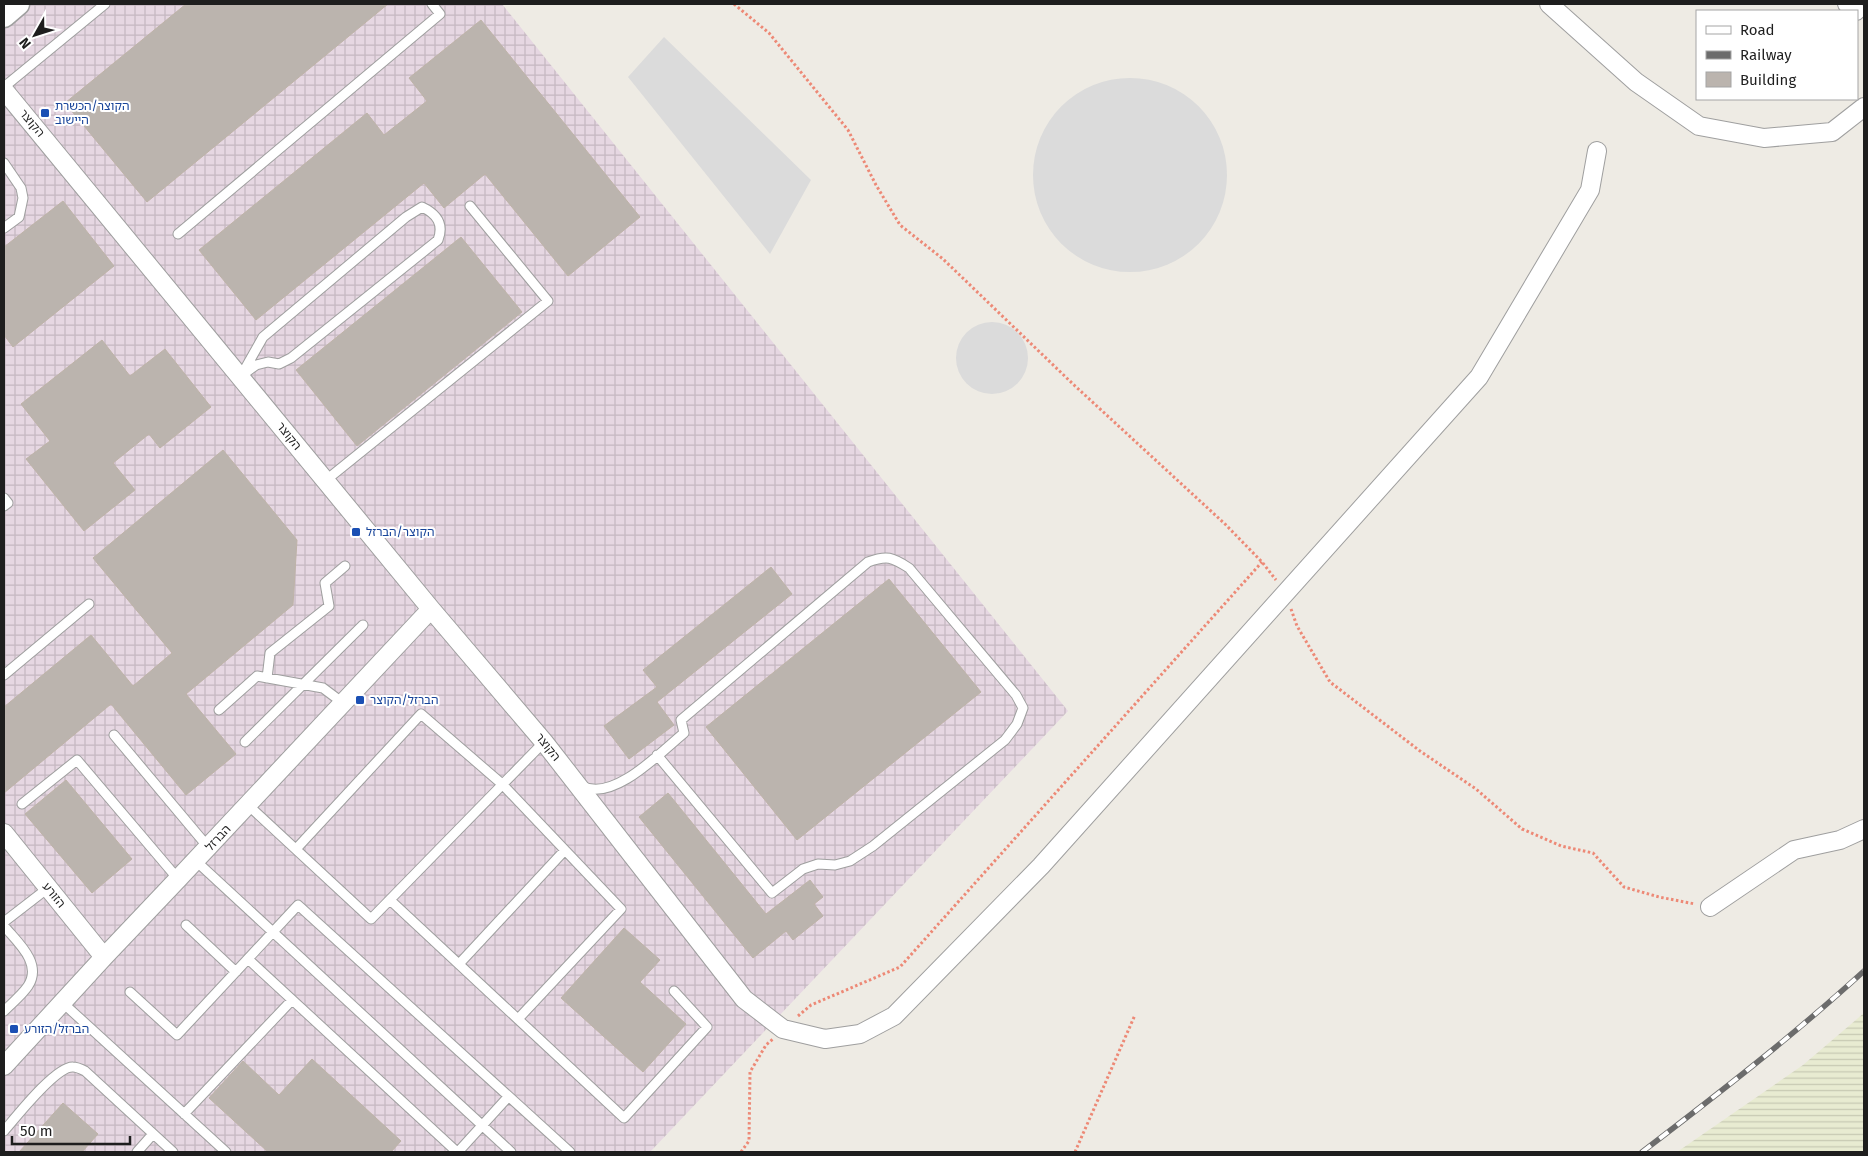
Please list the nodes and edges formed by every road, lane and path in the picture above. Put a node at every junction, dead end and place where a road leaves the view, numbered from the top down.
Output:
1 (18, 4) edge
2 (105, 4) edge
3 (432, 4) edge
4 (734, 4) edge
5 (1549, 4) edge
6 (1856, 4) edge
7 (1864, 6) edge
8 (4, 16) edge
9 (5, 94) edge
10 (1864, 108) edge
11 (1598, 150) dead end
12 (4, 163) edge
13 (470, 206) dead end
14 (4, 228) edge
15 (178, 234) dead end
16 (240, 376) junction
17 (325, 481) junction
18 (4, 498) edge
19 (4, 506) edge
20 (1262, 562) junction
21 (345, 566) dead end
22 (1286, 592) junction
23 (89, 604) dead end
24 (431, 609) junction
25 (363, 625) dead end
26 (4, 675) edge
27 (267, 678) junction
28 (303, 685) junction
29 (343, 703) junction
30 (219, 710) dead end
31 (114, 734) dead end
32 (245, 742) dead end
33 (544, 742) junction
34 (657, 755) junction
35 (575, 782) junction
36 (502, 784) junction
37 (22, 804) dead end
38 (248, 805) junction
39 (1864, 829) edge
40 (4, 833) edge
41 (208, 847) junction
42 (296, 849) junction
43 (566, 850) junction
44 (196, 860) junction
45 (178, 880) junction
46 (48, 888) junction
47 (390, 900) junction
48 (1710, 907) joint
49 (4, 922) edge
50 (186, 925) dead end
51 (4, 926) edge
52 (273, 932) junction
53 (104, 957) junction
54 (248, 959) junction
55 (459, 964) junction
56 (236, 972) junction
57 (674, 991) dead end
58 (130, 992) dead end
59 (292, 1000) junction
60 (63, 1002) junction
61 (4, 1011) edge
62 (1135, 1015) dead end
63 (518, 1019) junction
64 (783, 1029) junction
65 (4, 1066) edge
66 (508, 1097) junction
67 (184, 1114) junction
68 (482, 1126) junction
69 (4, 1130) edge
70 (153, 1134) junction
71 (137, 1152) edge
72 (173, 1152) edge
73 (226, 1152) edge
74 (458, 1152) edge
75 (511, 1152) edge
76 (570, 1152) edge
77 (741, 1152) edge
78 (1075, 1152) edge

1 - 8 street
2 - 9 lane
3 - 15 lane
4 - 20 path
5 - 10 street
6 - 7 street
9 - 16 street, הקוצר
11 - 22 street
12 - 14 lane
13 - 17 lane
16 - 16 lane
16 - 17 street, הקוצר
17 - 24 street, הקוצר
18 - 19 lane
20 - 22 path
20 - 64 path
21 - 27 lane
22 - 48 path
22 - 64 street
23 - 26 lane
24 - 29 street, הברזל
24 - 33 street, הקוצר
25 - 28 lane
27 - 28 lane
27 - 30 lane
28 - 29 lane
28 - 32 lane
29 - 38 street, הברזל
31 - 41 lane
33 - 35 street, הקוצר
33 - 36 lane
34 - 34 lane
34 - 35 lane
35 - 64 street, הקוצר
36 - 42 lane
36 - 43 lane
36 - 47 lane
37 - 45 lane
38 - 41 street, הברזל
38 - 42 lane
39 - 48 street
40 - 46 street, הזורע
41 - 44 street, הברזל
42 - 47 lane
43 - 55 lane
43 - 63 lane
44 - 45 street, הברזל
44 - 52 lane
45 - 53 street, הברזל
46 - 49 lane
46 - 53 street, הזורע
47 - 55 lane
50 - 56 lane
51 - 61 lane
52 - 54 lane
52 - 66 lane
52 - 68 lane
53 - 60 street, הברזל
54 - 56 lane
54 - 59 lane
55 - 63 lane
56 - 58 lane
57 - 63 lane
59 - 67 lane
59 - 74 lane
60 - 65 street, הברזל
60 - 67 lane
62 - 78 path
64 - 77 path
66 - 68 lane
66 - 76 lane
67 - 73 lane
68 - 74 lane
68 - 75 lane
69 - 70 lane
70 - 71 lane
70 - 72 lane

